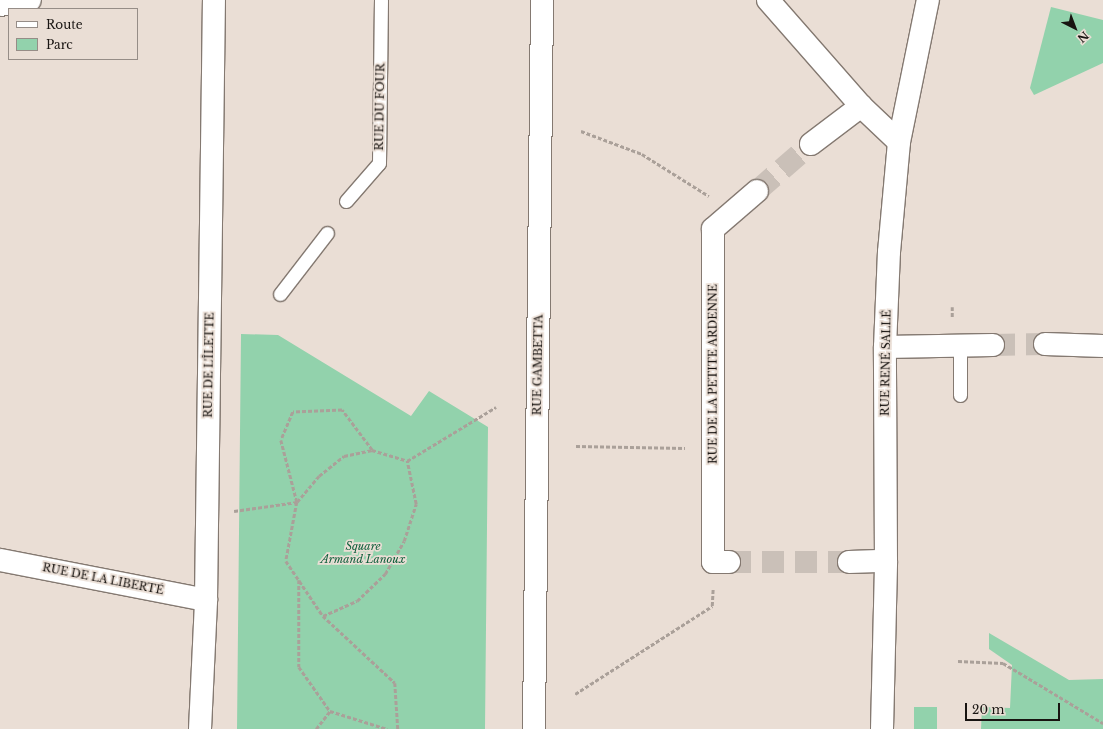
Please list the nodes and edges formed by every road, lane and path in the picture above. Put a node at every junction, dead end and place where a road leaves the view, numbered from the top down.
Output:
1 (30, 0) edge
2 (214, 0) edge
3 (381, 0) edge
4 (542, 0) edge
5 (768, 0) edge
6 (928, 0) edge
7 (0, 5) edge
8 (861, 106) junction
9 (581, 131) dead end
10 (899, 142) junction
11 (811, 144) tunnel mouth
12 (757, 191) tunnel mouth
13 (346, 201) dead end
14 (733, 212) junction
15 (327, 232) dead end
16 (280, 294) dead end
17 (952, 307) dead end
18 (952, 317) dead end
19 (1045, 344) tunnel mouth
20 (960, 345) junction
21 (993, 345) tunnel mouth
22 (1103, 346) edge
23 (885, 347) junction
24 (960, 395) dead end
25 (496, 407) dead end
26 (576, 446) dead end
27 (714, 449) junction
28 (372, 450) junction
29 (407, 461) junction
30 (297, 502) junction
31 (233, 511) dead end
32 (0, 560) edge
33 (886, 561) junction
34 (721, 562) joint
35 (849, 562) tunnel mouth
36 (299, 580) junction
37 (206, 600) junction
38 (324, 616) junction
39 (958, 661) dead end
40 (575, 694) dead end
41 (330, 711) junction
42 (1103, 723) edge
43 (200, 729) edge
44 (316, 729) edge
45 (387, 729) edge
46 (398, 729) edge
47 (534, 729) edge
48 (882, 729) edge

1 - 7 street
2 - 37 street, RUE DE L'ÎLETTE
3 - 13 lane, RUE DU FOUR
4 - 47 street, RUE GAMBETTA
5 - 8 street
6 - 10 street, RUE RENÉ SALLÉ
8 - 10 street
8 - 11 street
9 - 14 path
10 - 23 street, RUE RENÉ SALLÉ
12 - 14 street, RUE DE LA PETITE ARDENNE
14 - 27 street, RUE DE LA PETITE ARDENNE
15 - 16 lane
17 - 18 path
19 - 22 street
20 - 21 street
20 - 23 street
20 - 24 lane
23 - 33 street, RUE RENÉ SALLÉ
25 - 29 path
26 - 27 path
27 - 34 street, RUE DE LA PETITE ARDENNE
28 - 29 path
28 - 30 path
28 - 30 path
29 - 38 path
30 - 31 path
30 - 36 path
32 - 37 street, RUE DE LA LIBERTÉ
33 - 35 street
33 - 48 street, RUE RENÉ SALLÉ
34 - 40 path
36 - 38 path
36 - 41 path
37 - 43 street, RUE DE L'ÎLETTE
38 - 46 path
39 - 42 path
41 - 44 path
41 - 45 path

